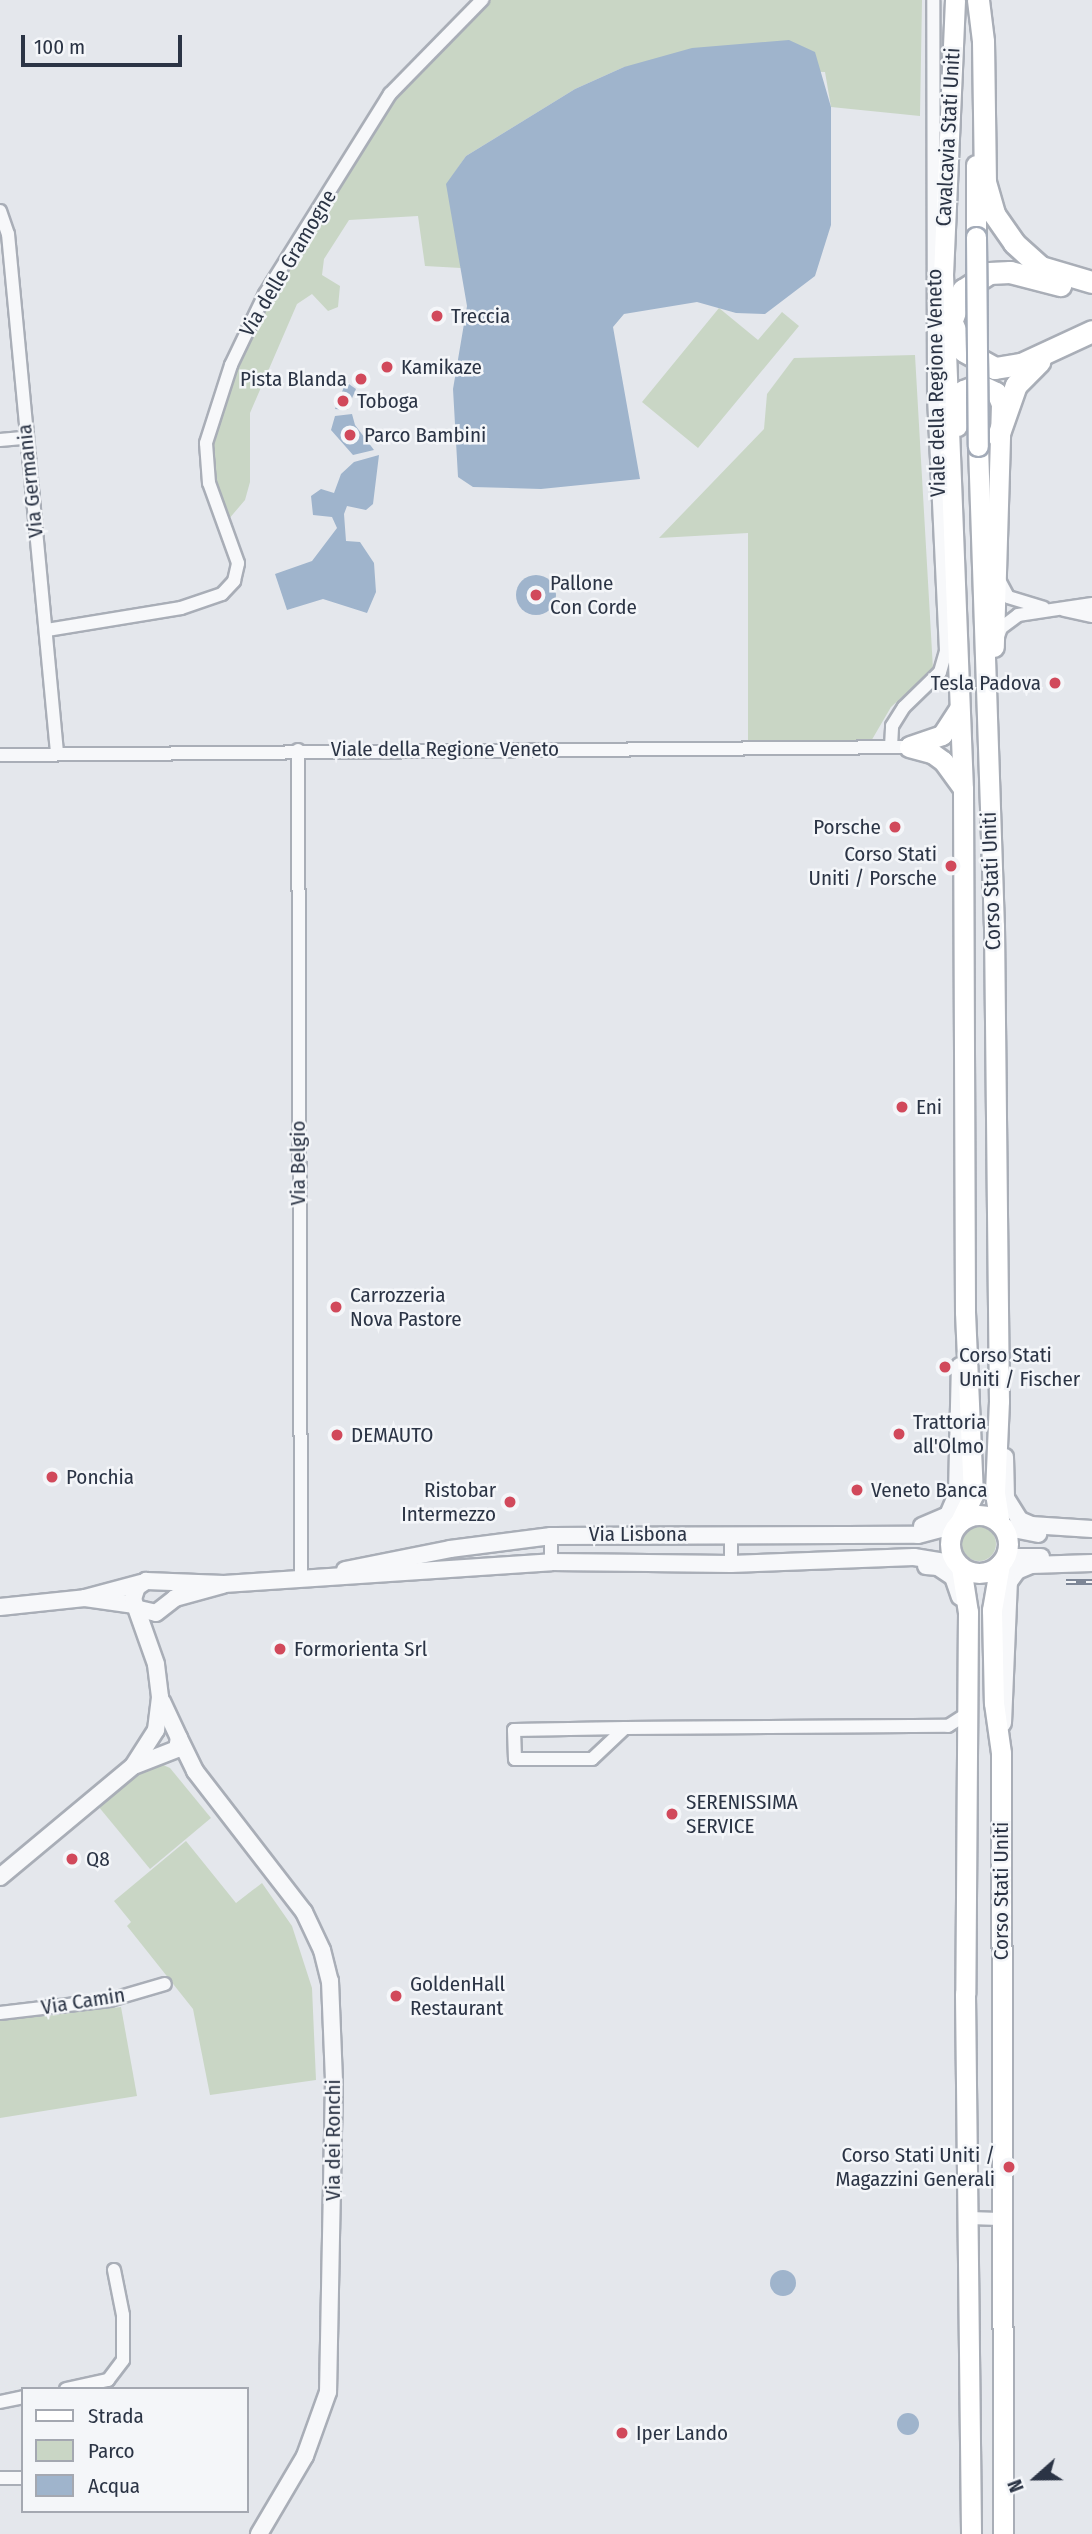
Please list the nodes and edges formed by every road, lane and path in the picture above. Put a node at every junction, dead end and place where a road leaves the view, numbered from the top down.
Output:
1 (482, 0) edge
2 (933, 0) edge
3 (955, 0) edge
4 (963, 0) edge
5 (977, 0) edge
6 (0, 211) edge
7 (976, 237) joint
8 (943, 274) joint
9 (1092, 282) edge
10 (1092, 288) edge
11 (953, 321) junction
12 (1082, 335) edge
13 (998, 436) junction
14 (25, 438) junction
15 (0, 440) edge
16 (958, 486) junction
17 (995, 569) junction
18 (1092, 604) edge
19 (1052, 609) junction
20 (1092, 616) edge
21 (47, 630) junction
22 (994, 649) junction
23 (959, 709) junction
24 (900, 747) junction
25 (298, 750) junction
26 (57, 751) junction
27 (962, 752) junction
28 (0, 755) edge
29 (963, 790) junction
30 (990, 816) junction
31 (965, 1311) junction
32 (999, 1401) junction
33 (958, 1523) junction
34 (1001, 1525) junction
35 (1092, 1530) edge
36 (732, 1534) junction
37 (833, 1535) junction
38 (551, 1536) junction
39 (1092, 1560) edge
40 (889, 1561) junction
41 (551, 1562) junction
42 (1000, 1563) junction
43 (732, 1564) junction
44 (960, 1566) junction
45 (322, 1576) junction
46 (301, 1577) junction
47 (148, 1582) junction
48 (224, 1584) junction
49 (85, 1598) junction
50 (0, 1607) edge
51 (137, 1607) junction
52 (163, 1607) junction
53 (156, 1664) junction
54 (160, 1697) junction
55 (968, 1705) junction
56 (947, 1727) junction
57 (625, 1728) junction
58 (153, 1735) junction
59 (178, 1735) junction
60 (967, 1745) junction
61 (1001, 1753) junction
62 (165, 1755) junction
63 (133, 1766) junction
64 (195, 1771) junction
65 (0, 1877) edge
66 (165, 1984) dead end
67 (0, 2013) edge
68 (968, 2218) junction
69 (1001, 2219) junction
70 (114, 2270) dead end
71 (75, 2387) edge
72 (21, 2397) edge
73 (0, 2402) edge
74 (0, 2478) edge
75 (21, 2478) edge
76 (259, 2534) edge
77 (971, 2534) edge
78 (1003, 2534) edge

1 - 21 street, Via delle Gramogne
2 - 24 street, Viale della Regione Veneto
3 - 8 main road, Cavalcavia Stati Uniti
4 - 11 main road
5 - 7 main road, Cavalcavia Stati Uniti
5 - 9 highway
6 - 14 street, Via Germania
7 - 30 main road, Corso Stati Uniti, bridge
8 - 23 main road, Corso Stati Uniti
10 - 11 highway
11 - 12 highway
11 - 16 main road
12 - 13 highway
13 - 16 main road
13 - 17 main road
14 - 15 street
14 - 21 street, Via Germania
16 - 27 main road
17 - 19 street
17 - 22 main road
18 - 19 street
19 - 20 street
19 - 22 street
21 - 26 street, Via Germania
22 - 30 main road
23 - 24 main road
23 - 27 main road, Corso Stati Uniti
24 - 25 street, Viale della Regione Veneto
24 - 29 main road
25 - 26 street, Viale della Regione Veneto
25 - 46 street, Via Belgio
26 - 28 street, Viale della Regione Veneto
27 - 29 main road, Corso Stati Uniti
29 - 31 main road, Corso Stati Uniti
30 - 32 main road, Corso Stati Uniti
31 - 33 main road, Corso Stati Uniti
31 - 37 street
32 - 34 main road, Corso Stati Uniti
32 - 35 street
33 - 34 main road
33 - 37 street, Via Lisbona
33 - 44 main road
34 - 35 street
34 - 42 main road
36 - 37 street, Via Lisbona
36 - 38 street, Via Lisbona
36 - 43 street
38 - 41 street
38 - 45 street, Via Lisbona
39 - 42 street
39 - 61 street
40 - 43 street, Via Lisbona
40 - 44 street, Via Lisbona
40 - 55 street
41 - 43 street, Via Lisbona
41 - 45 street, Via Lisbona
42 - 44 main road
42 - 61 main road, Corso Stati Uniti
44 - 55 main road, Corso Stati Uniti
45 - 46 street, Via Lisbona
46 - 48 street, Via Lisbona
47 - 48 street, Via Lisbona
47 - 49 street, Via Lisbona
47 - 51 street
47 - 52 street
48 - 52 street, Via Lisbona
49 - 50 street, Via Lisbona
49 - 51 street, Via Lisbona
51 - 52 street, Via Lisbona
51 - 53 street
52 - 53 street
53 - 54 street
54 - 58 street
54 - 59 street, Via dei Ronchi
55 - 56 street
55 - 60 main road, Corso Stati Uniti
56 - 57 street
56 - 60 street
57 - 57 street
58 - 59 street
58 - 62 street
58 - 63 street
59 - 62 street
59 - 64 street, Via dei Ronchi
60 - 68 main road, Corso Stati Uniti
61 - 69 main road, Corso Stati Uniti
62 - 63 street
62 - 64 street, Via dei Ronchi
63 - 65 street
64 - 76 street, Via dei Ronchi
66 - 67 street, Via Camin
68 - 69 street
68 - 77 main road, Corso Stati Uniti
69 - 78 main road, Corso Stati Uniti
70 - 71 street
72 - 73 street
74 - 75 street

